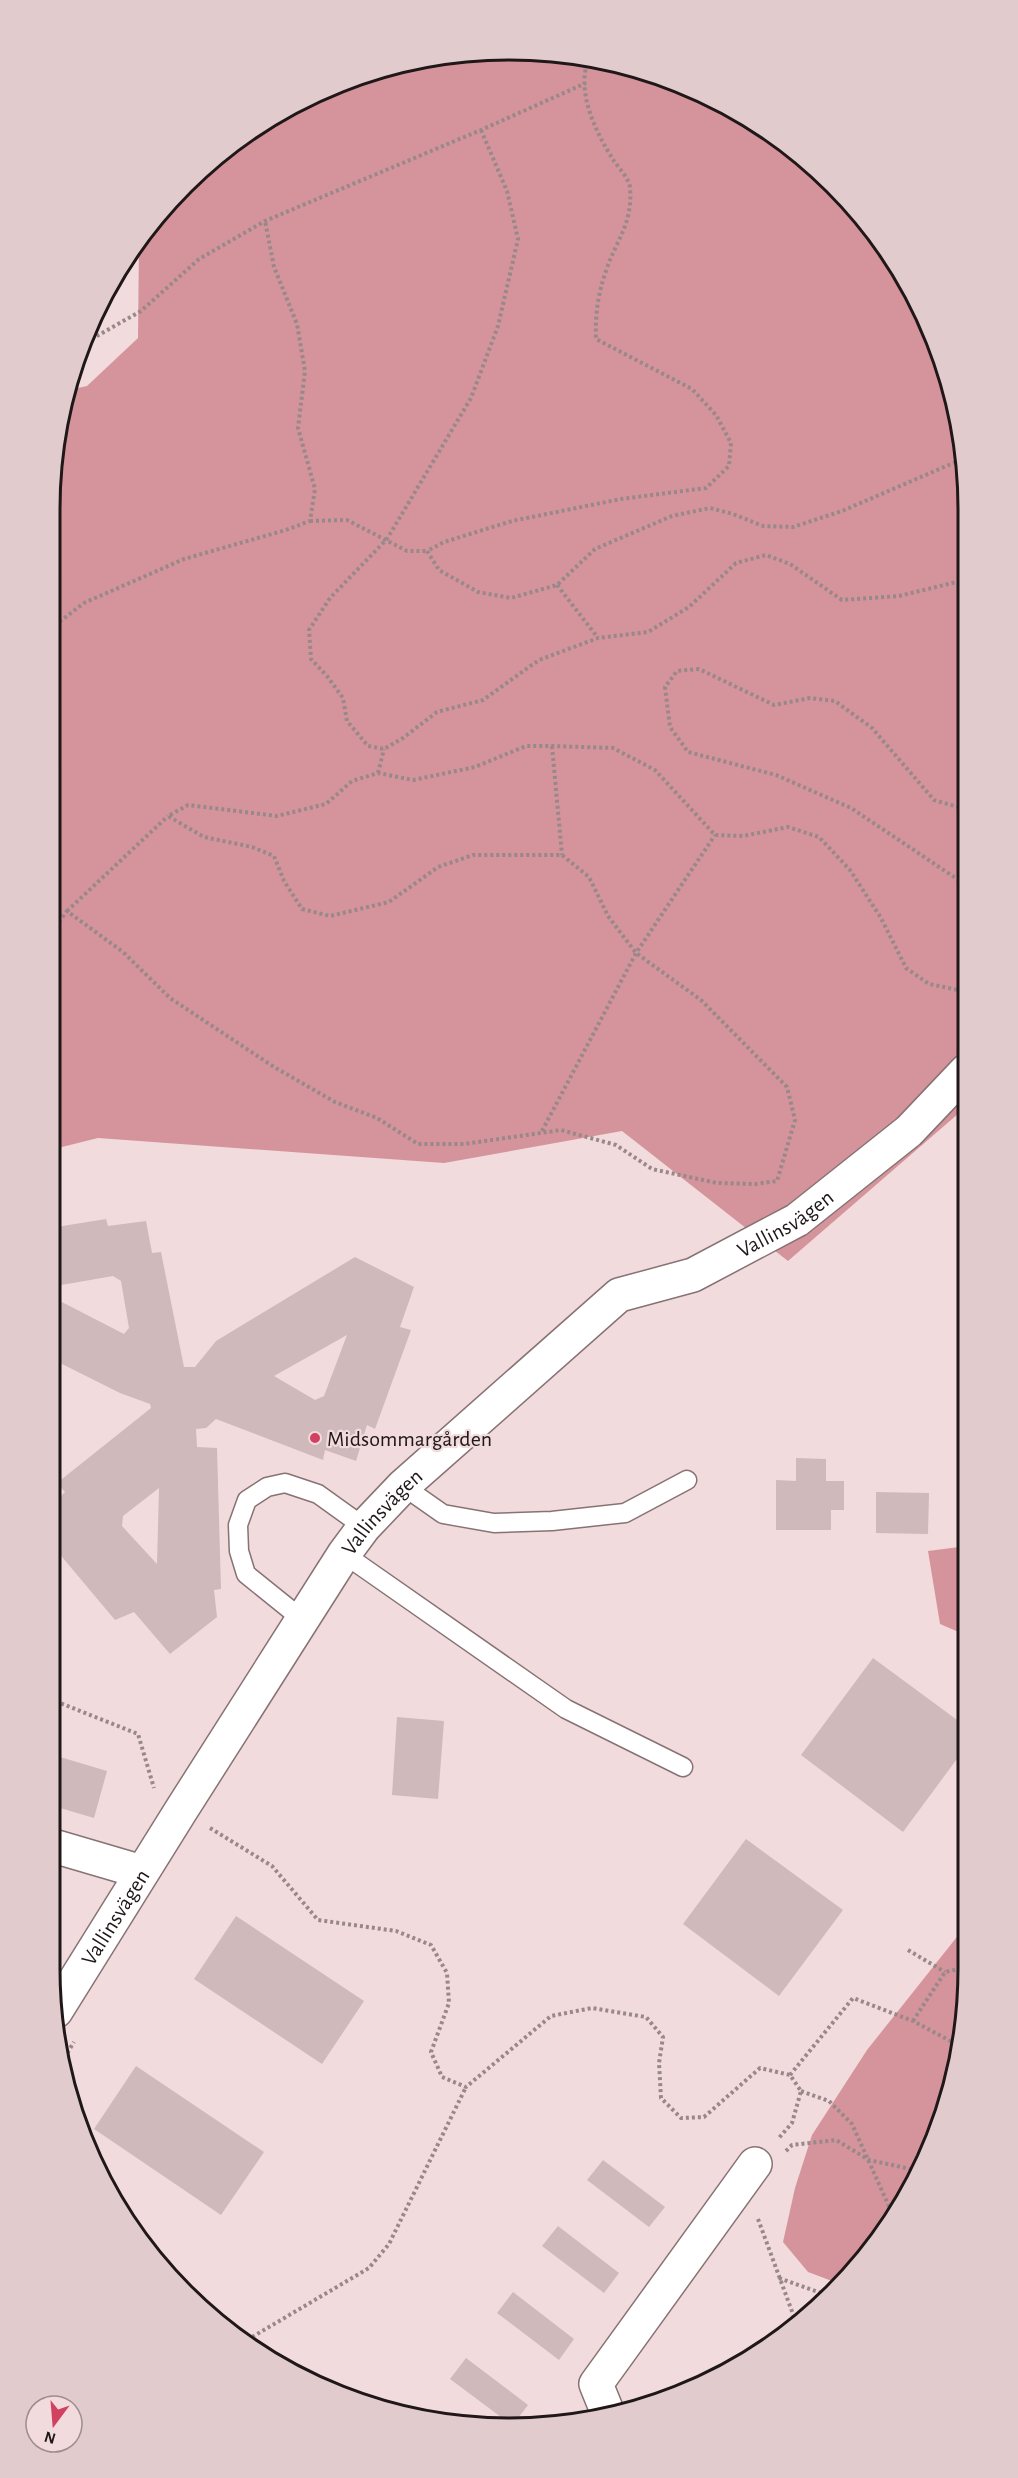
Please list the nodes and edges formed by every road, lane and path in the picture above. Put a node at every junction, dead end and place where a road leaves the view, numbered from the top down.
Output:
1 (585, 67) edge
2 (586, 83) junction
3 (480, 130) junction
4 (265, 221) junction
5 (94, 338) edge
6 (955, 462) edge
7 (310, 521) junction
8 (387, 539) junction
9 (427, 551) junction
10 (958, 582) edge
11 (557, 585) junction
12 (60, 621) edge
13 (598, 638) junction
14 (552, 746) junction
15 (384, 749) junction
16 (378, 773) junction
17 (958, 807) edge
18 (168, 816) junction
19 (715, 835) junction
20 (562, 855) junction
21 (958, 880) edge
22 (67, 911) junction
23 (60, 920) edge
24 (636, 954) junction
25 (958, 990) edge
26 (958, 1079) edge
27 (542, 1131) junction
28 (687, 1480) dead end
29 (403, 1486) junction
30 (364, 1527) junction
31 (344, 1554) junction
32 (303, 1620) junction
33 (60, 1703) edge
34 (683, 1767) dead end
35 (180, 1812) junction
36 (60, 1848) edge
37 (142, 1872) junction
38 (908, 1950) dead end
39 (958, 1969) edge
40 (945, 1972) junction
41 (62, 2004) edge
42 (913, 2021) junction
43 (952, 2042) edge
44 (790, 2075) junction
45 (466, 2087) junction
46 (801, 2091) junction
47 (785, 2152) dead end
48 (869, 2160) junction
49 (755, 2164) joint
50 (911, 2169) edge
51 (889, 2207) edge
52 (758, 2217) dead end
53 (779, 2277) junction
54 (820, 2292) edge
55 (794, 2316) edge
56 (253, 2337) edge
57 (605, 2407) edge

1 - 2 path
2 - 3 path
2 - 9 path
3 - 4 path
3 - 8 path
4 - 5 path
4 - 7 path
6 - 11 path
7 - 8 path
7 - 12 path
8 - 9 path
8 - 15 path
9 - 11 path
10 - 13 path
11 - 13 path
13 - 15 path
14 - 16 path
14 - 19 path
14 - 20 path
15 - 16 path
16 - 18 path
17 - 21 path
18 - 20 path
18 - 22 path
19 - 24 path
19 - 25 path
20 - 24 path
22 - 23 path
22 - 27 path
24 - 27 path
24 - 27 path
26 - 29 street, Vallinsvägen
28 - 29 lane
29 - 30 street, Vallinsvägen
30 - 31 street, Vallinsvägen
30 - 32 lane
31 - 32 street, Vallinsvägen
31 - 34 lane
32 - 35 street, Vallinsvägen
33 - 35 path
35 - 37 street, Vallinsvägen
35 - 45 path
36 - 37 street
37 - 41 street, Vallinsvägen
38 - 40 path
39 - 40 path
40 - 42 path
42 - 43 path
42 - 44 path
44 - 45 path
44 - 46 path
45 - 56 path
46 - 48 path
46 - 49 path
47 - 48 path
48 - 50 path
48 - 51 path
49 - 57 street
52 - 53 path
53 - 54 path
53 - 55 path

